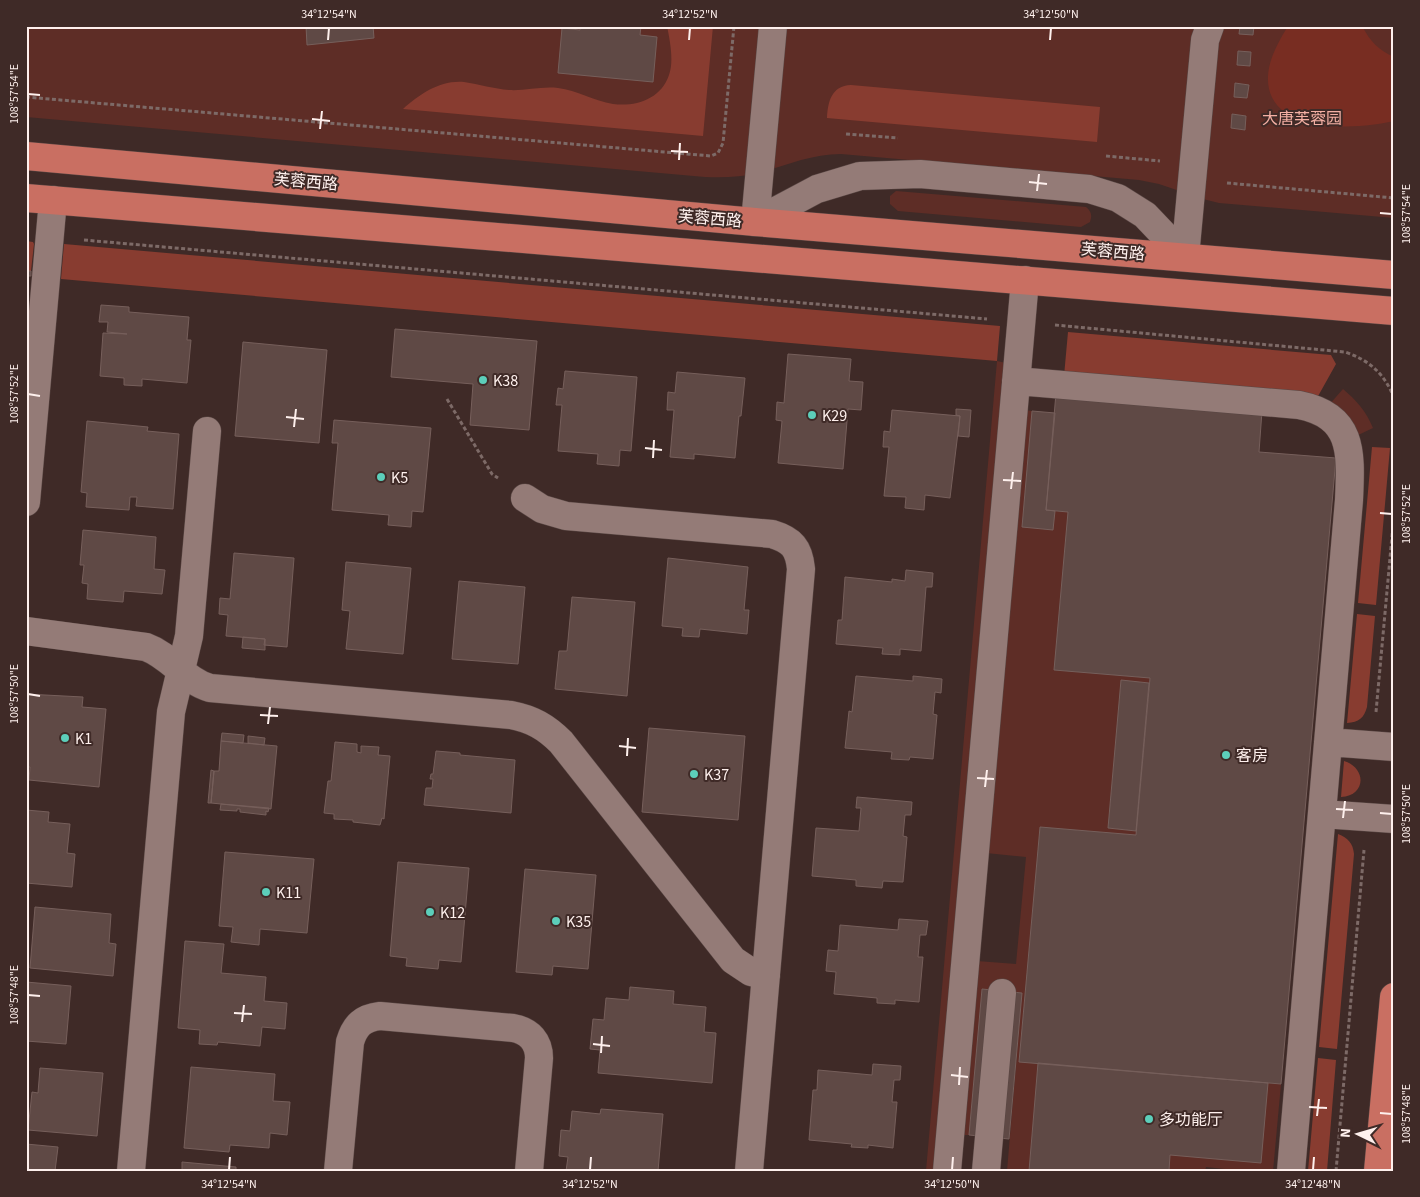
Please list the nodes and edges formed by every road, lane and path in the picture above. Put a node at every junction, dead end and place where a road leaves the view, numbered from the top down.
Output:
1 (734, 26) edge
2 (773, 26) edge
3 (1210, 26) edge
4 (26, 97) edge
5 (26, 156) edge
6 (39, 199) edge
7 (755, 222) junction
8 (49, 237) junction
9 (1185, 257) junction
10 (1394, 274) edge
11 (1025, 280) junction
12 (1394, 311) edge
13 (1021, 322) junction
14 (1016, 381) junction
15 (1394, 398) edge
16 (447, 400) dead end
17 (207, 431) dead end
18 (525, 498) joint
19 (26, 502) edge
20 (26, 631) edge
21 (180, 670) junction
22 (1328, 742) junction
23 (1394, 747) edge
24 (1322, 814) junction
25 (1394, 819) edge
26 (766, 976) junction
27 (1002, 993) dead end
28 (1394, 997) edge
29 (131, 1171) edge
30 (338, 1171) edge
31 (529, 1171) edge
32 (748, 1171) edge
33 (947, 1171) edge
34 (986, 1171) edge
35 (1291, 1171) edge
36 (1378, 1171) edge

1 - 4 path
2 - 7 street
3 - 9 street
5 - 7 main road, 芙蓉西路
6 - 8 street
6 - 11 main road
7 - 9 main road, 芙蓉西路
7 - 9 street
8 - 13 path
8 - 19 street
9 - 10 main road, 芙蓉西路
11 - 12 main road
11 - 13 street
13 - 14 street
13 - 15 path
14 - 22 street
14 - 33 street
16 - 18 path
17 - 21 street
18 - 26 street
20 - 21 street
21 - 26 street
21 - 29 street
22 - 23 street
22 - 24 street
24 - 25 street
24 - 35 street
26 - 32 street
27 - 34 street
28 - 36 main road
30 - 31 street

